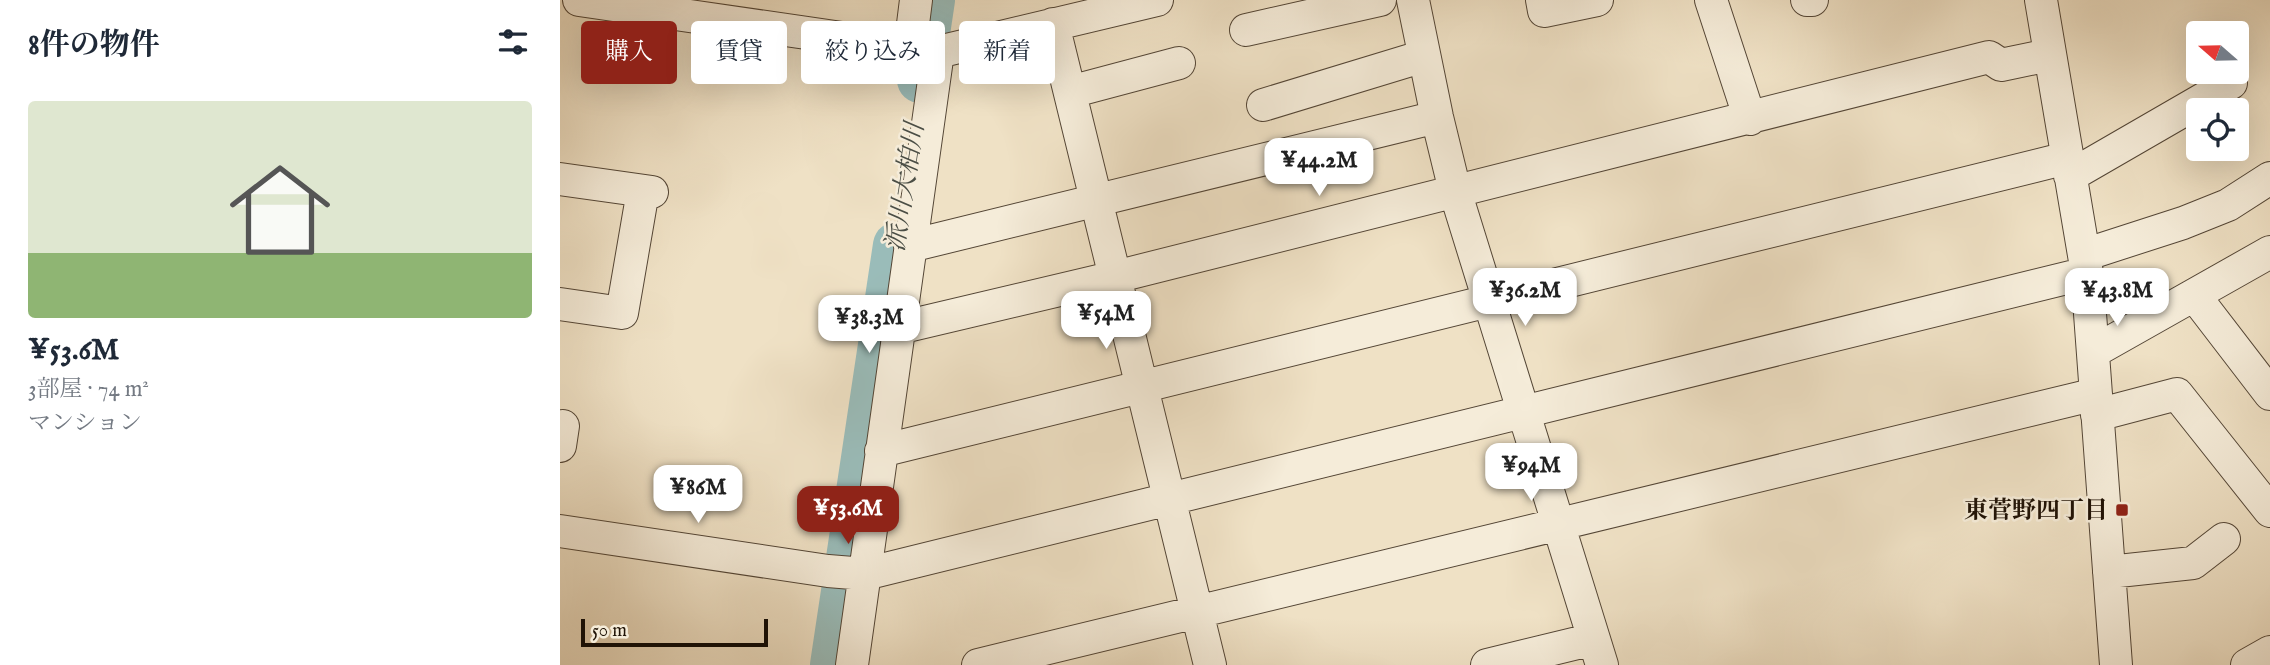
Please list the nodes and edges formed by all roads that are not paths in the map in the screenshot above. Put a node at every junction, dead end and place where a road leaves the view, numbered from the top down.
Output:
1 (579, 0) edge
2 (916, 0) edge
3 (1157, 0) edge
4 (1380, 0) edge
5 (1413, 0) edge
6 (1542, 0) edge
7 (1597, 0) edge
8 (1711, 0) edge
9 (2041, 0) edge
10 (663, 6) edge
11 (1104, 6) edge
12 (917, 21) edge
13 (1055, 23) edge
14 (801, 29) edge
15 (1245, 30) dead end
16 (1055, 32) edge
17 (2049, 55) junction
18 (1424, 56) junction
19 (1179, 63) dead end
20 (917, 84) edge
21 (2229, 84) edge
22 (1070, 92) junction
23 (1263, 105) dead end
24 (1437, 117) junction
25 (1750, 118) junction
26 (2068, 167) junction
27 (2270, 178) edge
28 (560, 179) edge
29 (1455, 191) junction
30 (1096, 199) junction
31 (910, 246) junction
32 (2270, 252) edge
33 (2085, 264) junction
34 (1115, 277) junction
35 (2193, 295) junction
36 (1488, 300) junction
37 (560, 304) edge
38 (899, 328) junction
39 (2093, 352) junction
40 (1142, 386) junction
41 (2270, 394) edge
42 (2096, 405) junction
43 (1524, 411) junction
44 (881, 451) junction
45 (1169, 498) junction
46 (2270, 511) edge
47 (1559, 523) junction
48 (560, 531) edge
49 (2224, 539) dead end
50 (2109, 572) junction
51 (865, 574) junction
52 (1197, 611) junction
53 (1598, 652) edge
54 (2270, 652) edge
55 (852, 665) edge
56 (978, 665) edge
57 (1210, 665) edge
58 (1487, 665) edge
59 (2116, 665) edge
60 (2247, 665) edge

1 - 10 street
2 - 12 street
3 - 11 street
4 - 15 street
5 - 18 street
6 - 7 street
8 - 25 street
9 - 17 street
10 - 14 street
11 - 13 street
16 - 22 street
17 - 25 street
17 - 26 street
18 - 23 street
18 - 24 street
19 - 22 street
20 - 31 street
21 - 26 street
22 - 30 street
24 - 29 street
24 - 30 street
25 - 29 street
26 - 33 street
26 - 36 street
27 - 33 street
28 - 37 street
29 - 34 street
29 - 36 street
30 - 31 street
30 - 34 street
31 - 38 street
32 - 35 street
33 - 39 street
33 - 43 street
34 - 38 street
34 - 40 street
35 - 39 street
35 - 41 street
36 - 40 street
36 - 43 street
38 - 44 street
39 - 42 street
40 - 44 street
40 - 45 street
42 - 46 street
42 - 47 street
42 - 50 street
43 - 45 street
43 - 47 street
44 - 51 street
45 - 51 street
45 - 52 street
47 - 52 street
47 - 53 street
48 - 51 street
49 - 50 street
50 - 59 street
51 - 55 street
52 - 56 street
52 - 57 street
53 - 58 street
54 - 60 street

